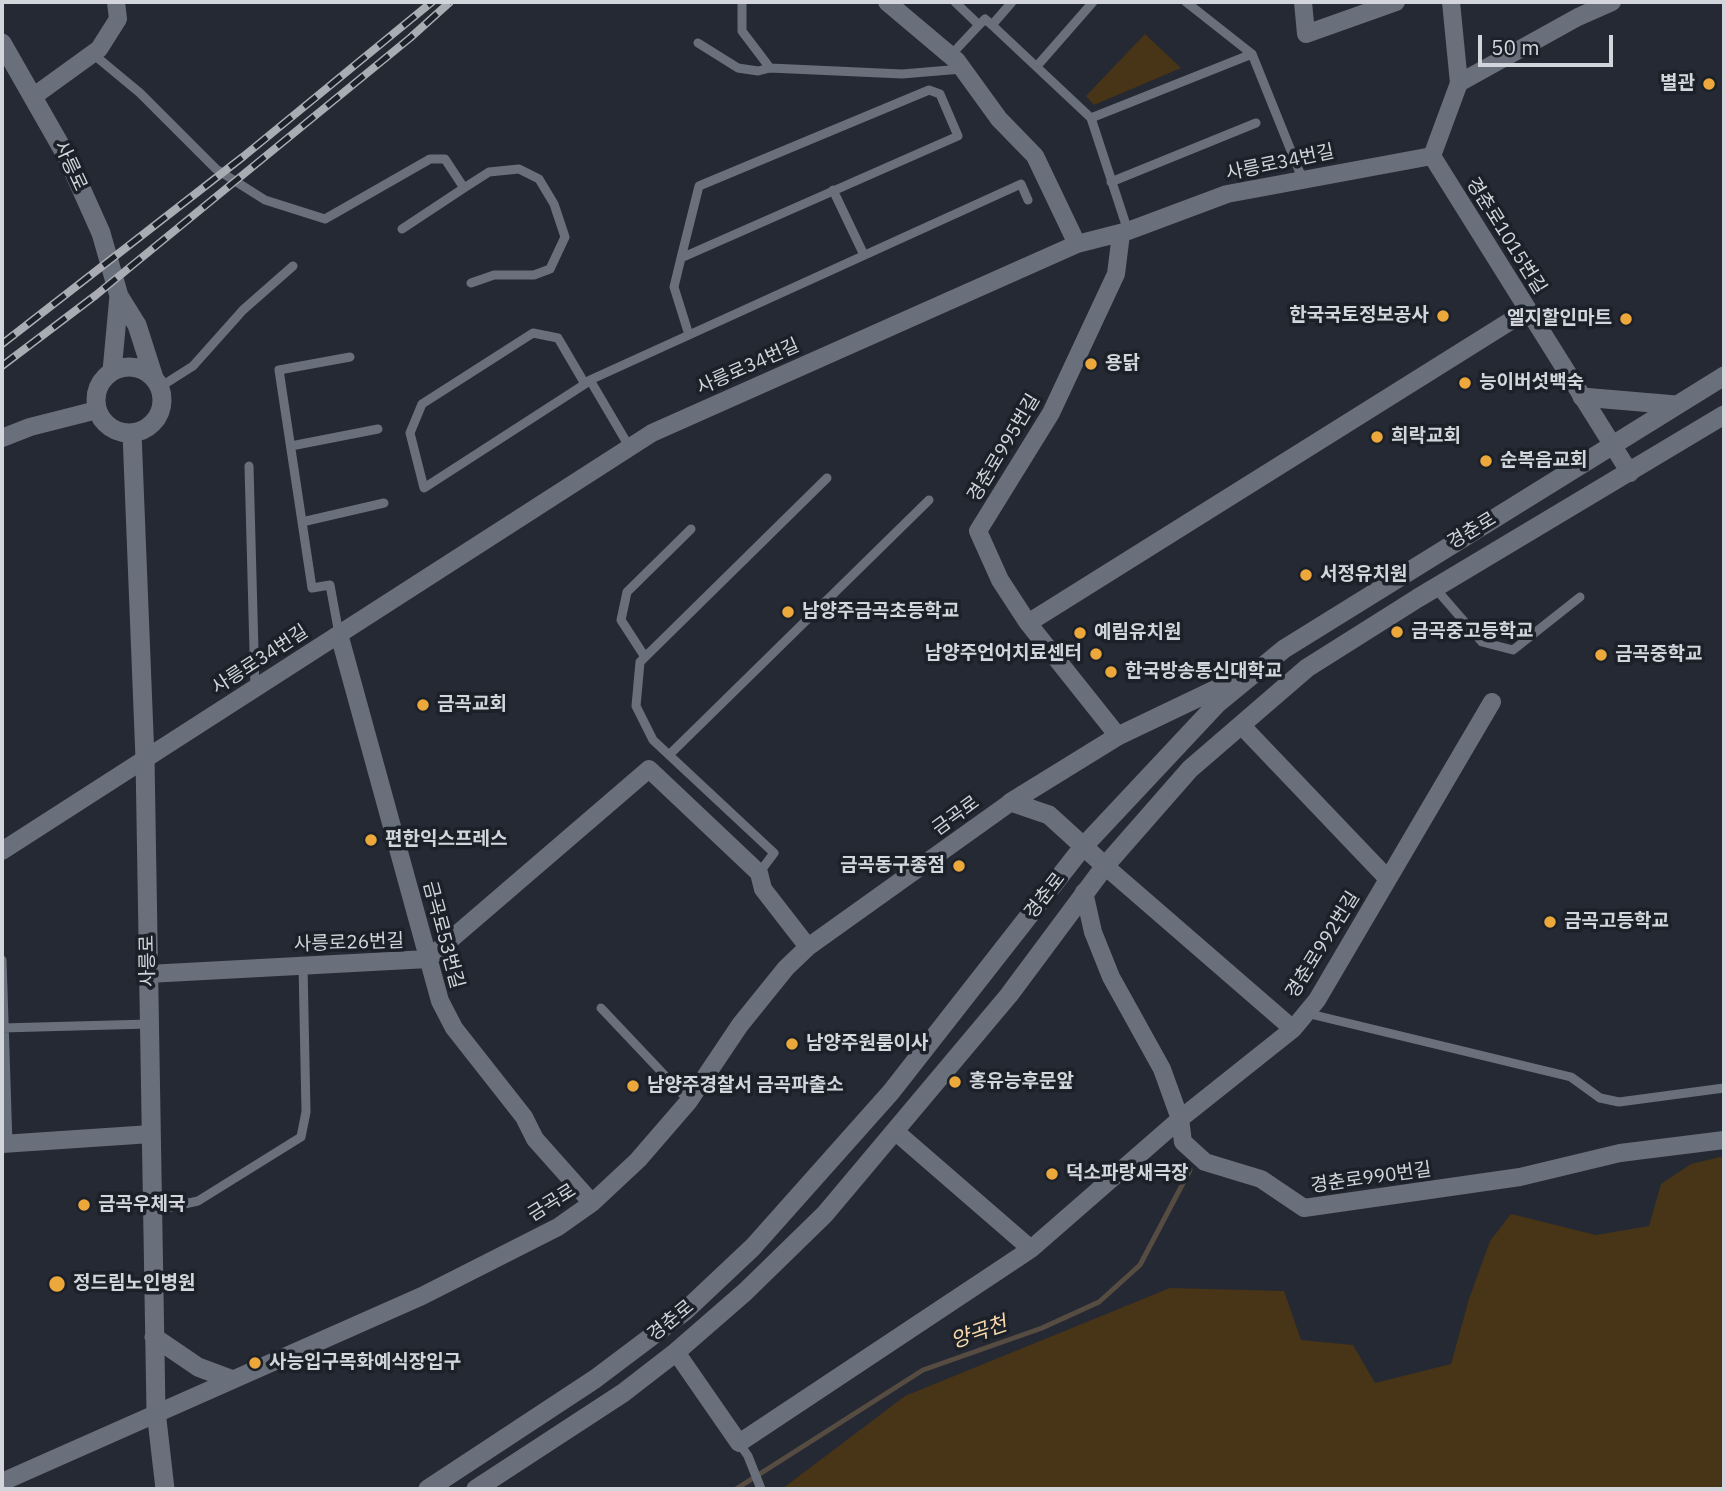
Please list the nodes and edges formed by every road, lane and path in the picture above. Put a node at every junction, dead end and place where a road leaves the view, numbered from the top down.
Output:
1 (116, 2) edge
2 (742, 2) edge
3 (887, 2) edge
4 (955, 2) edge
5 (1013, 2) edge
6 (1093, 2) edge
7 (1186, 2) edge
8 (1303, 2) edge
9 (1396, 2) edge
10 (1451, 2) edge
11 (1612, 2) edge
12 (979, 25) junction
13 (992, 25) junction
14 (2, 43) edge
15 (698, 43) dead end
16 (93, 54) junction
17 (1252, 54) junction
18 (956, 63) junction
19 (1037, 66) junction
20 (770, 68) junction
21 (1459, 83) junction
22 (34, 96) junction
23 (1091, 118) junction
24 (1256, 122) dead end
25 (1432, 156) junction
26 (1302, 178) junction
27 (1111, 182) junction
28 (464, 188) junction
29 (833, 190) junction
30 (1028, 200) dead end
31 (402, 229) dead end
32 (1124, 232) junction
33 (1077, 244) junction
34 (864, 256) junction
35 (681, 258) junction
36 (293, 266) dead end
37 (471, 283) dead end
38 (119, 296) junction
39 (1528, 310) junction
40 (688, 335) junction
41 (350, 357) dead end
42 (112, 371) junction
43 (1724, 376) edge
44 (157, 382) junction
45 (588, 382) junction
46 (1582, 397) junction
47 (1676, 405) junction
48 (97, 410) junction
49 (1724, 415) edge
50 (378, 429) dead end
51 (132, 433) junction
52 (2, 438) edge
53 (291, 446) junction
54 (1612, 446) junction
55 (630, 447) junction
56 (249, 466) dead end
57 (1630, 474) junction
58 (827, 478) dead end
59 (929, 500) dead end
60 (384, 503) dead end
61 (302, 522) junction
62 (691, 529) dead end
63 (1435, 588) junction
64 (1580, 597) dead end
65 (1028, 623) junction
66 (339, 634) junction
67 (645, 657) junction
68 (1258, 669) junction
69 (255, 688) junction
70 (1492, 702) dead end
71 (1242, 726) junction
72 (1118, 736) junction
73 (669, 755) junction
74 (145, 759) junction
75 (1011, 802) junction
76 (1082, 848) junction
77 (2, 851) edge
78 (1105, 866) junction
79 (758, 873) junction
80 (1388, 879) junction
81 (1084, 892) junction
82 (808, 947) junction
83 (2, 960) edge
84 (428, 960) junction
85 (303, 965) junction
86 (148, 974) junction
87 (601, 1008) dead end
88 (1306, 1013) junction
89 (149, 1024) junction
90 (3, 1028) edge
91 (1293, 1029) junction
92 (1724, 1088) edge
93 (689, 1101) junction
94 (1180, 1119) junction
95 (895, 1132) junction
96 (151, 1134) junction
97 (1724, 1140) edge
98 (5, 1144) edge
99 (592, 1203) junction
100 (152, 1211) junction
101 (1031, 1249) junction
102 (154, 1337) junction
103 (676, 1352) junction
104 (230, 1379) junction
105 (156, 1411) junction
106 (744, 1449) junction
107 (2, 1482) edge
108 (165, 1489) edge
109 (428, 1489) edge
110 (477, 1489) edge
111 (761, 1489) edge

1 - 16 street
2 - 20 lane
3 - 18 street
4 - 12 lane
5 - 13 lane
6 - 19 lane
7 - 17 lane
8 - 9 street
10 - 21 street
11 - 21 street
12 - 13 lane
12 - 18 lane
13 - 19 lane
14 - 22 street, 사릉로
15 - 20 lane
16 - 22 street
16 - 28 lane
17 - 23 lane
17 - 26 lane
18 - 20 lane
18 - 33 street
19 - 23 lane
21 - 25 street
22 - 38 street, 사릉로
23 - 27 lane
24 - 27 lane
25 - 26 street, 사릉로34번길
25 - 39 street, 경춘로1015번길
26 - 32 street, 사릉로34번길
27 - 32 lane
28 - 31 lane
28 - 37 lane
29 - 34 lane
29 - 35 lane
29 - 35 lane
30 - 34 lane
32 - 33 street, 사릉로34번길
32 - 65 street, 경춘로995번길
33 - 55 street, 사릉로34번길
34 - 40 lane
35 - 40 lane
36 - 44 lane
38 - 42 street, 사릉로
38 - 44 street, 사릉로
39 - 46 street, 경춘로1015번길
39 - 65 street
40 - 45 lane
41 - 53 lane
42 - 44 street
42 - 48 street, 사릉로
43 - 47 street, 경춘로
44 - 51 street, 사릉로
45 - 45 lane
45 - 55 lane
46 - 47 street
46 - 54 street, 경춘로1015번길
47 - 54 street, 경춘로
48 - 51 street
48 - 52 street
49 - 57 street, 경춘로
50 - 53 lane
51 - 74 street, 사릉로
53 - 61 lane
54 - 57 street, 경춘로1015번길
54 - 68 street, 경춘로
55 - 66 street, 사릉로34번길
56 - 69 lane
57 - 63 street, 경춘로
58 - 67 lane
59 - 73 lane
60 - 61 lane
61 - 66 lane
62 - 67 lane
63 - 64 lane
63 - 71 street, 경춘로
65 - 72 street, 경춘로995번길
66 - 69 street, 사릉로34번길
66 - 84 street, 금곡로53번길
67 - 73 lane
68 - 72 street
68 - 76 street, 경춘로
69 - 74 street, 사릉로34번길
70 - 80 street, 경춘로992번길
71 - 78 street, 경춘로
71 - 80 street
72 - 75 street
73 - 79 lane
74 - 77 street, 사릉로34번길
74 - 86 street, 사릉로
75 - 76 street
75 - 82 street, 금곡로
76 - 78 street
76 - 109 street, 경춘로
78 - 81 street, 경춘로
78 - 91 street, 경춘로992번길
79 - 82 street
79 - 84 street, 사릉로26번길
80 - 88 street, 경춘로992번길
81 - 94 street, 경춘로990번길
81 - 95 street, 경춘로
82 - 93 street, 금곡로
83 - 90 lane
84 - 85 street, 사릉로26번길
84 - 99 street, 금곡로53번길
85 - 86 street, 사릉로26번길
85 - 100 lane
86 - 89 street, 사릉로
87 - 93 lane
88 - 91 street, 경춘로992번길
88 - 92 lane
89 - 90 lane
89 - 96 street, 사릉로
90 - 98 lane
91 - 94 street
93 - 99 street, 금곡로
94 - 97 street, 경춘로990번길
94 - 101 street
95 - 101 street
95 - 103 street, 경춘로
96 - 98 street
96 - 100 street, 사릉로
99 - 104 street, 금곡로
100 - 102 street, 사릉로
101 - 106 street
102 - 104 street
102 - 105 street, 사릉로
103 - 106 street
103 - 110 street, 경춘로
104 - 105 street, 금곡로
105 - 107 street, 금곡로
105 - 108 street, 사릉로
106 - 111 lane

